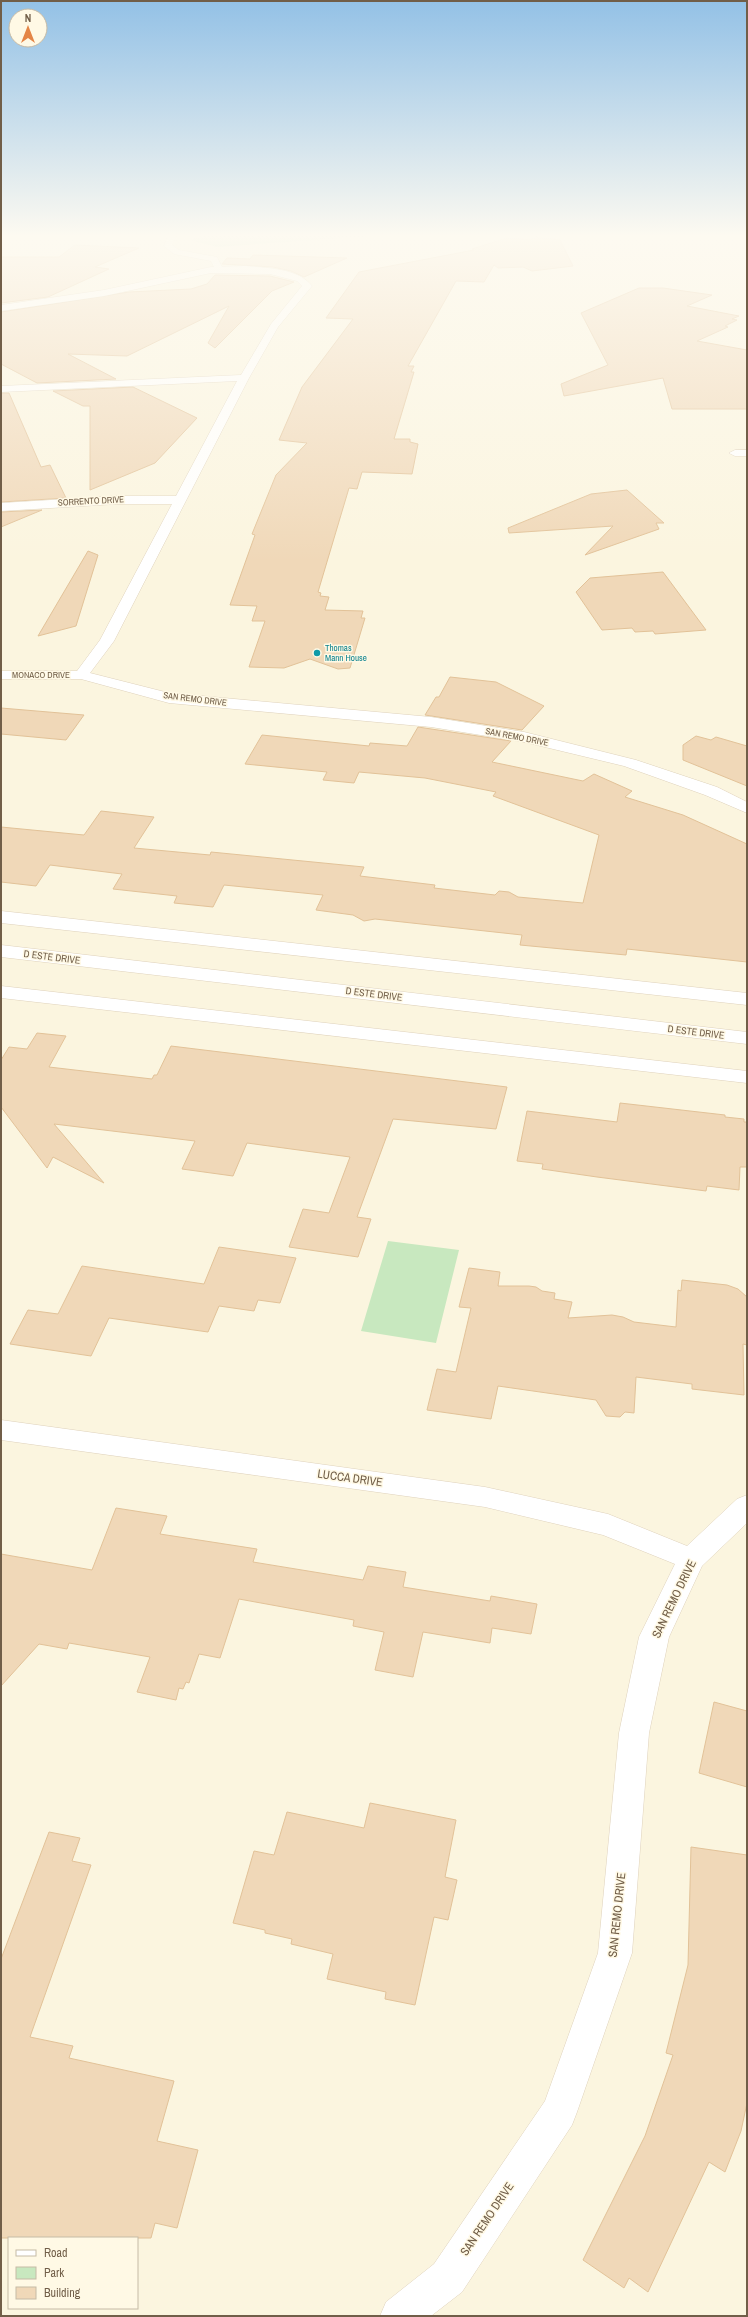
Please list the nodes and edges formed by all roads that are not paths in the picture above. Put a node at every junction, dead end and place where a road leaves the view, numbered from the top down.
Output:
1 (264, 344) edge
2 (244, 378) junction
3 (1, 389) edge
4 (735, 453) dead end
5 (747, 453) edge
6 (181, 500) junction
7 (1, 507) edge
8 (1, 675) edge
9 (81, 675) junction
10 (747, 808) edge
11 (1, 917) edge
12 (1, 950) edge
13 (1, 992) edge
14 (747, 999) edge
15 (747, 1038) edge
16 (747, 1077) edge
17 (1, 1430) edge
18 (747, 1506) edge
19 (691, 1559) junction
20 (400, 2316) edge

1 - 2 street
2 - 3 street
2 - 6 street
4 - 5 street
6 - 7 street, SORRENTO DRIVE
6 - 9 street
8 - 9 street, MONACO DRIVE
9 - 10 street, SAN REMO DRIVE
11 - 14 street
12 - 15 street, D ESTE DRIVE
13 - 16 street
17 - 19 street, LUCCA DRIVE
18 - 19 street, SAN REMO DRIVE
19 - 20 street, SAN REMO DRIVE

